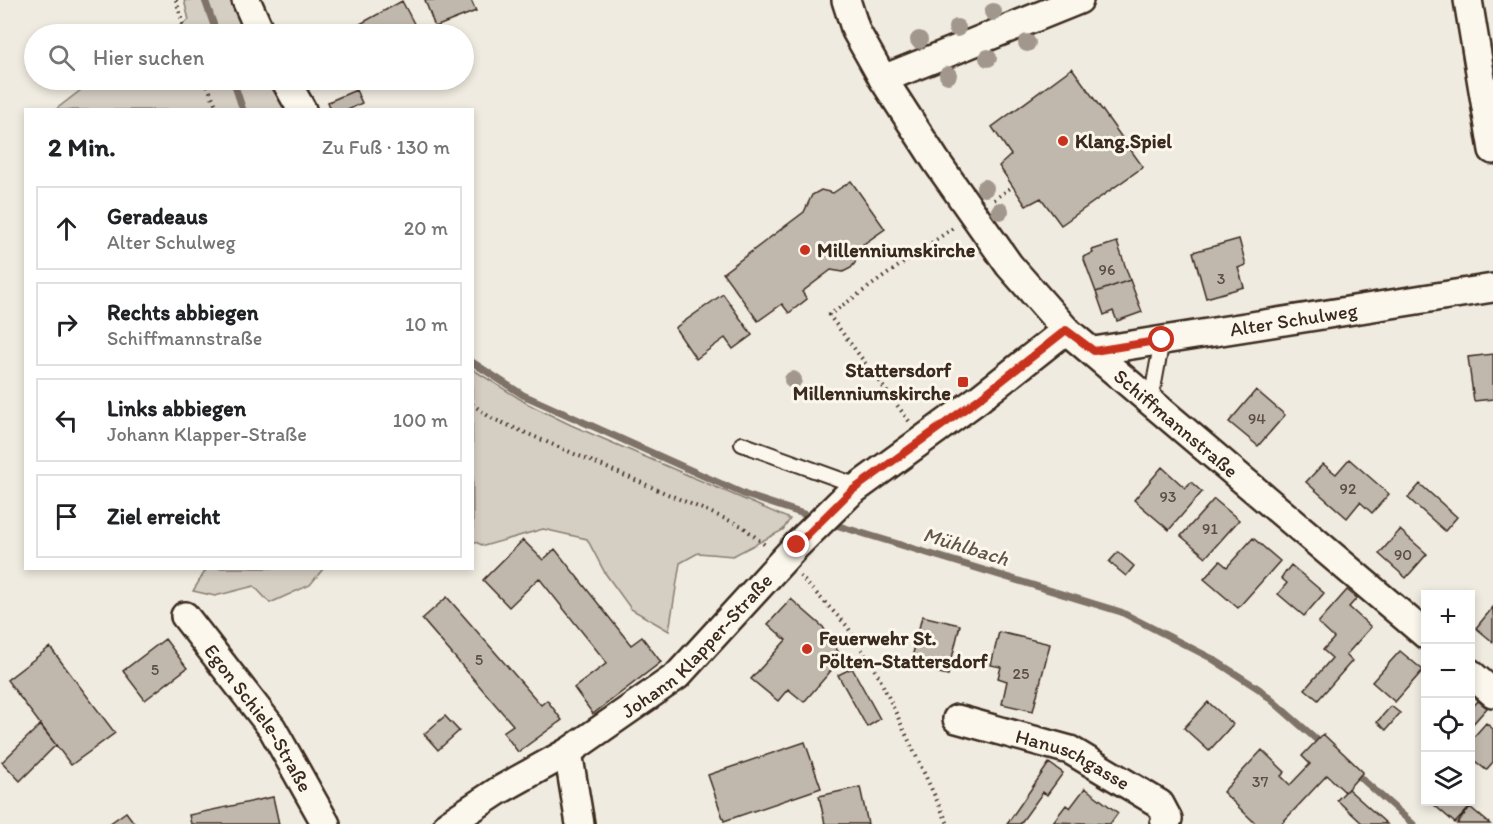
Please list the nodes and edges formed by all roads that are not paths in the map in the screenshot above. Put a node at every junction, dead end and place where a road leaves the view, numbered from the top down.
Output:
1 (846, 0) edge
2 (1079, 0) edge
3 (1468, 0) edge
4 (256, 3) edge
5 (259, 24) edge
6 (883, 79) junction
7 (291, 90) edge
8 (301, 108) edge
9 (1493, 150) edge
10 (1493, 288) edge
11 (1066, 330) junction
12 (1162, 340) junction
13 (1094, 351) junction
14 (1151, 400) junction
15 (742, 444) dead end
16 (854, 489) junction
17 (185, 616) dead end
18 (1421, 632) edge
19 (1475, 677) edge
20 (1493, 693) edge
21 (957, 719) dead end
22 (568, 752) junction
23 (326, 824) edge
24 (448, 824) edge
25 (580, 824) edge
26 (1164, 824) edge

1 - 6 street, Schiffmannstraße
2 - 6 street
3 - 9 street
4 - 5 street
6 - 11 street, Schiffmannstraße
7 - 8 street
10 - 12 street, Alter Schulweg
11 - 13 street, Schiffmannstraße
11 - 16 street, Johann Klapper-Straße
12 - 13 street, Alter Schulweg
12 - 14 lane
13 - 14 street, Schiffmannstraße
14 - 18 street, Schiffmannstraße
15 - 16 lane
16 - 22 street, Johann Klapper-Straße
17 - 23 street, Egon Schiele-Straße
19 - 20 street
21 - 26 street, Hanuschgasse
22 - 24 street, Johann Klapper-Straße
22 - 25 street

